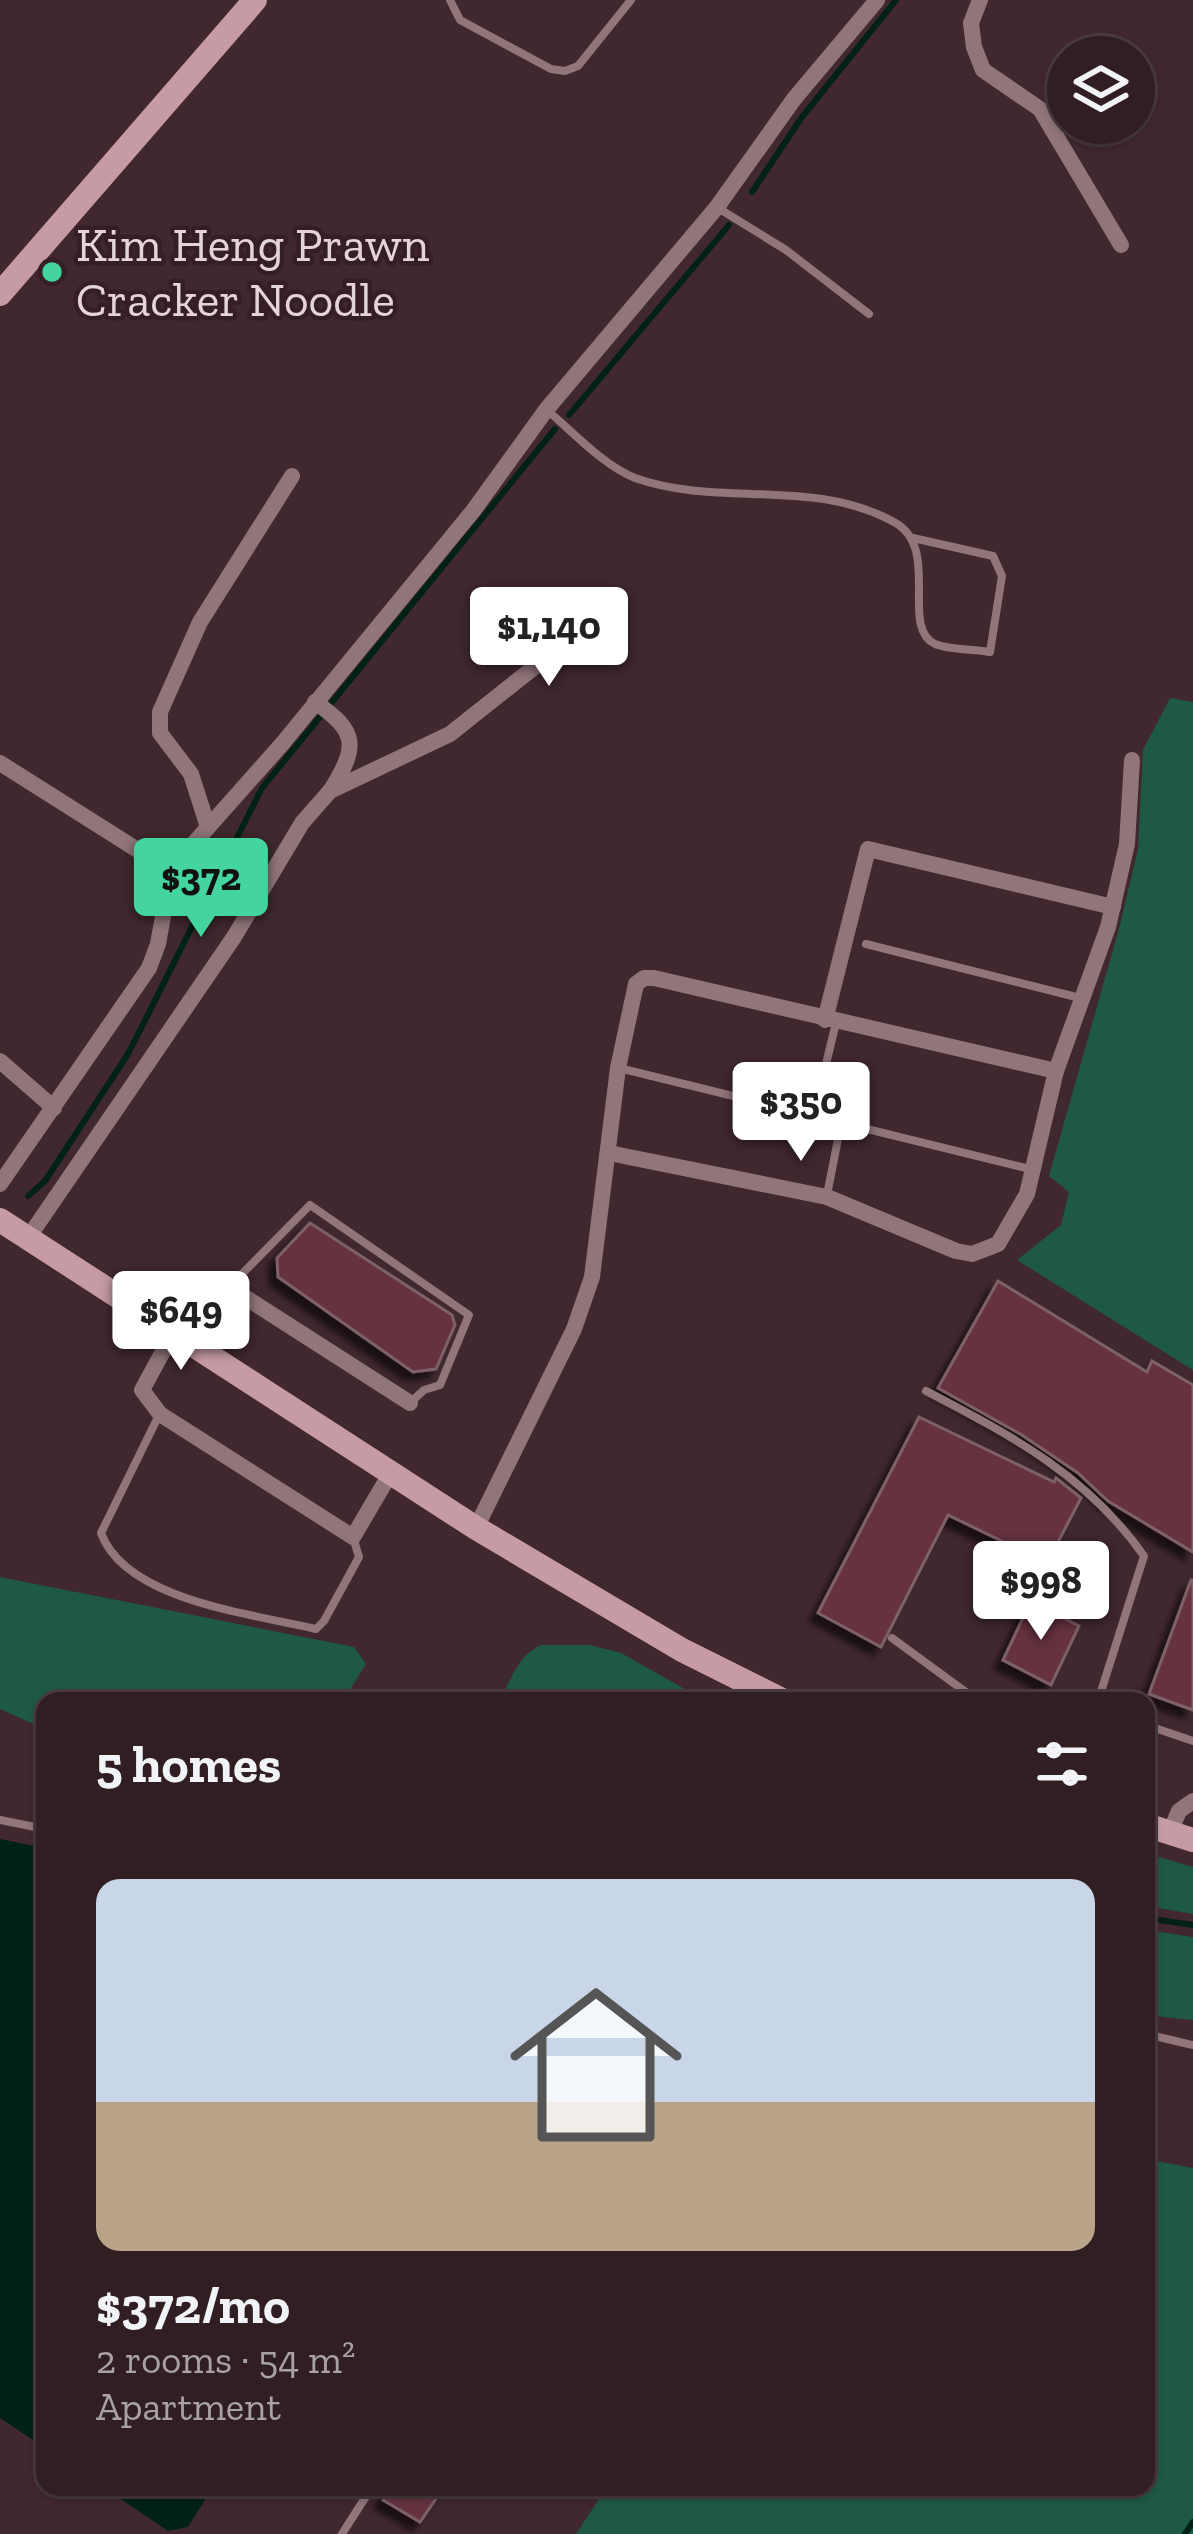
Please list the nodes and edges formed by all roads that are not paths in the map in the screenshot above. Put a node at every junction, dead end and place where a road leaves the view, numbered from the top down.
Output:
1 (255, 0) edge
2 (449, 0) edge
3 (631, 0) edge
4 (878, 0) edge
5 (980, 0) edge
6 (717, 207) junction
7 (1121, 245) dead end
8 (0, 294) edge
9 (868, 314) dead end
10 (547, 410) junction
11 (292, 476) dead end
12 (913, 538) junction
13 (615, 603) dead end
14 (318, 704) junction
15 (1132, 760) dead end
16 (0, 763) edge
17 (330, 791) junction
18 (208, 827) junction
19 (174, 873) junction
20 (1113, 907) junction
21 (866, 944) dead end
22 (1083, 998) junction
23 (830, 1021) junction
24 (0, 1061) edge
25 (618, 1068) junction
26 (1056, 1071) junction
27 (54, 1108) junction
28 (813, 1117) junction
29 (842, 1124) junction
30 (609, 1153) junction
31 (1035, 1170) junction
32 (0, 1184) edge
33 (827, 1197) junction
34 (0, 1220) edge
35 (28, 1238) junction
36 (229, 1287) junction
37 (181, 1339) junction
38 (926, 1391) dead end
39 (410, 1403) joint
40 (160, 1414) junction
41 (391, 1474) junction
42 (476, 1528) junction
43 (352, 1537) junction
44 (892, 1638) dead end
45 (766, 1692) edge
46 (966, 1692) edge
47 (1101, 1692) edge
48 (1155, 1728) edge
49 (1193, 1741) edge
50 (1193, 1802) edge
51 (0, 1820) edge
52 (36, 1827) edge
53 (1170, 1832) edge
54 (1155, 2037) edge
55 (1193, 2045) edge
56 (367, 2496) edge
57 (342, 2534) edge

1 - 8 main road
2 - 3 lane
4 - 6 street
5 - 7 street
6 - 9 lane
6 - 10 street
10 - 12 lane
10 - 14 street
11 - 18 street
12 - 12 lane
13 - 17 street
14 - 17 street
14 - 18 street
15 - 20 street
16 - 19 street
17 - 35 street
18 - 19 street
19 - 27 street
20 - 22 street
20 - 23 street
21 - 22 lane
22 - 26 street
23 - 25 street
23 - 26 street
23 - 28 lane
24 - 27 street
25 - 28 lane
25 - 30 street
26 - 31 street
27 - 32 street
28 - 29 lane
29 - 31 lane
29 - 33 lane
30 - 33 street
30 - 42 street
31 - 33 street
34 - 35 main road
35 - 37 main road
36 - 37 street
36 - 39 street
36 - 39 lane
37 - 40 street
37 - 41 main road
38 - 47 lane
40 - 43 street
40 - 43 lane
41 - 42 main road
41 - 43 street
42 - 45 main road
44 - 46 lane
48 - 49 lane
50 - 53 street
51 - 52 lane
54 - 55 lane
56 - 57 lane

